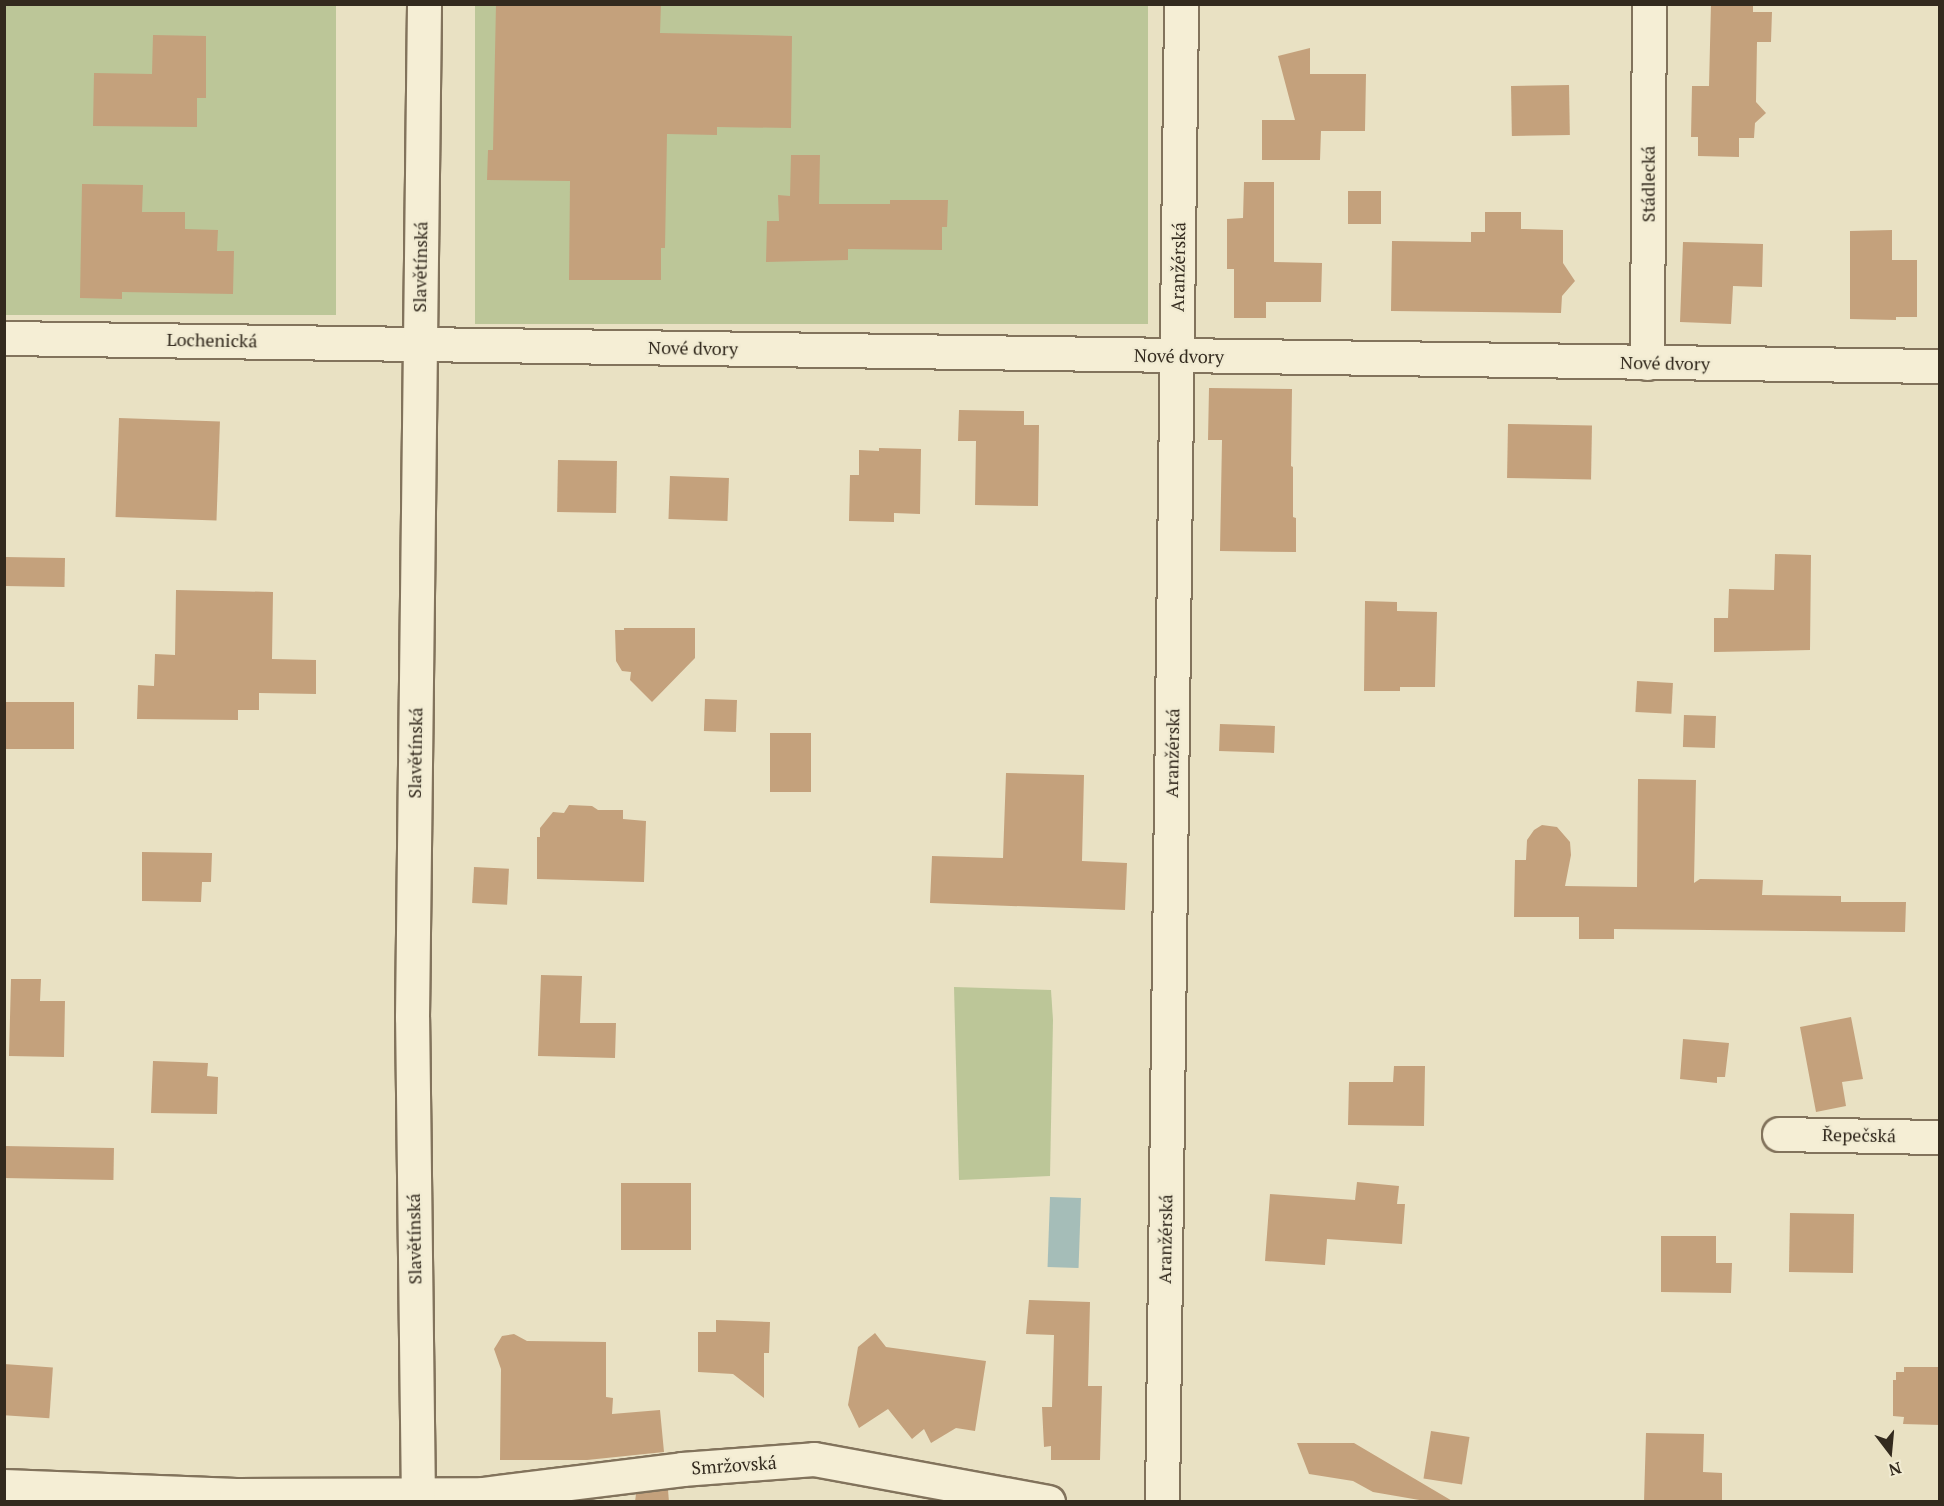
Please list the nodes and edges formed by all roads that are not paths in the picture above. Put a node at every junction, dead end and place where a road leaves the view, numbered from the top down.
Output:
1 (424, 4) edge
2 (1181, 4) edge
3 (1649, 4) edge
4 (4, 338) edge
5 (419, 342) junction
6 (1177, 356) junction
7 (1647, 363) junction
8 (1940, 366) edge
9 (1779, 1134) dead end
10 (1940, 1137) edge
11 (4, 1486) edge
12 (418, 1498) edge
13 (1048, 1502) edge
14 (1162, 1502) edge

1 - 5 street, Slavětínská
2 - 6 street, Aranžérská
3 - 7 street, Stádlecká
4 - 5 street, Lochenická
5 - 6 street, Nové dvory
5 - 12 street, Slavětínská
6 - 7 street, Nové dvory
6 - 14 street, Aranžérská
7 - 8 street, Nové dvory
9 - 10 street, Řepečská
11 - 12 street, Smržovská
12 - 13 street, Smržovská

